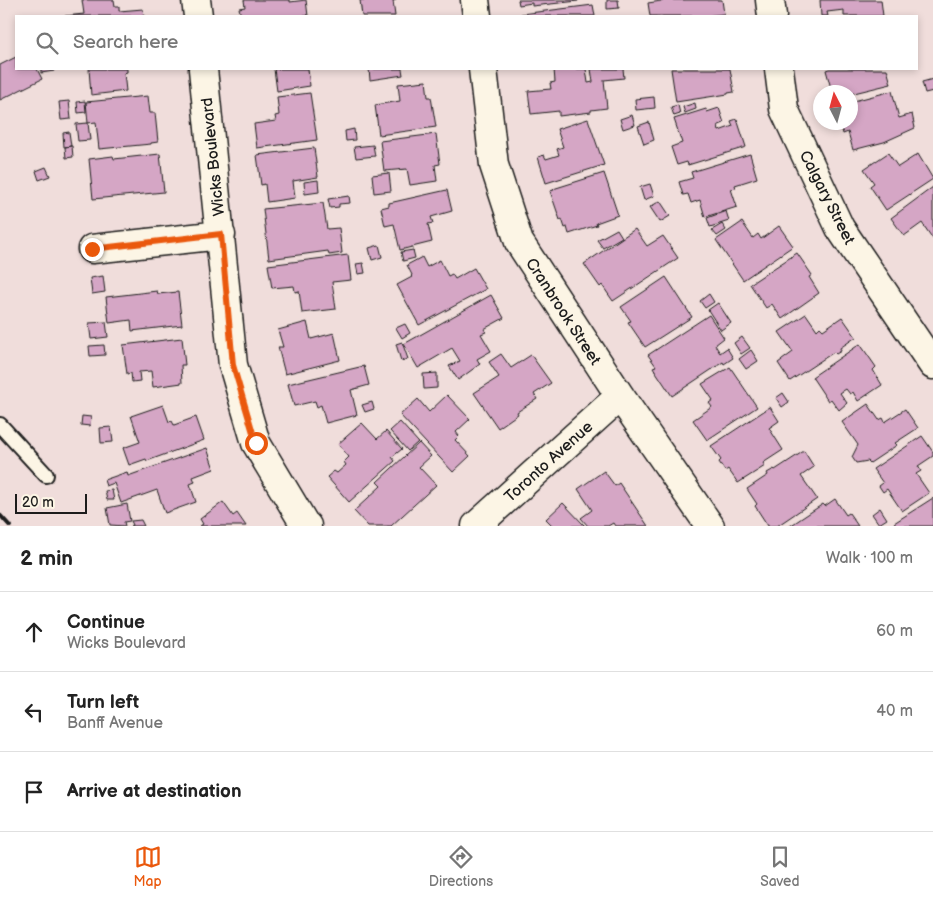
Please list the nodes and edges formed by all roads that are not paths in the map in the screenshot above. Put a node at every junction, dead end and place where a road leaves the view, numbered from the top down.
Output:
1 (196, 0) edge
2 (475, 0) edge
3 (770, 0) edge
4 (198, 15) edge
5 (477, 15) edge
6 (772, 15) edge
7 (203, 70) edge
8 (483, 70) edge
9 (779, 70) edge
10 (221, 234) junction
11 (92, 249) dead end
12 (933, 365) edge
13 (620, 396) junction
14 (0, 425) edge
15 (46, 475) dead end
16 (307, 526) edge
17 (476, 526) edge
18 (710, 526) edge

1 - 4 street
2 - 5 street
3 - 6 street
7 - 10 street, Wicks Boulevard
8 - 13 street, Cranbrook Street
9 - 12 street, Calgary Street
10 - 11 street
10 - 16 street, Wicks Boulevard
13 - 17 street, Toronto Avenue
13 - 18 street, Cranbrook Street
14 - 15 lane

